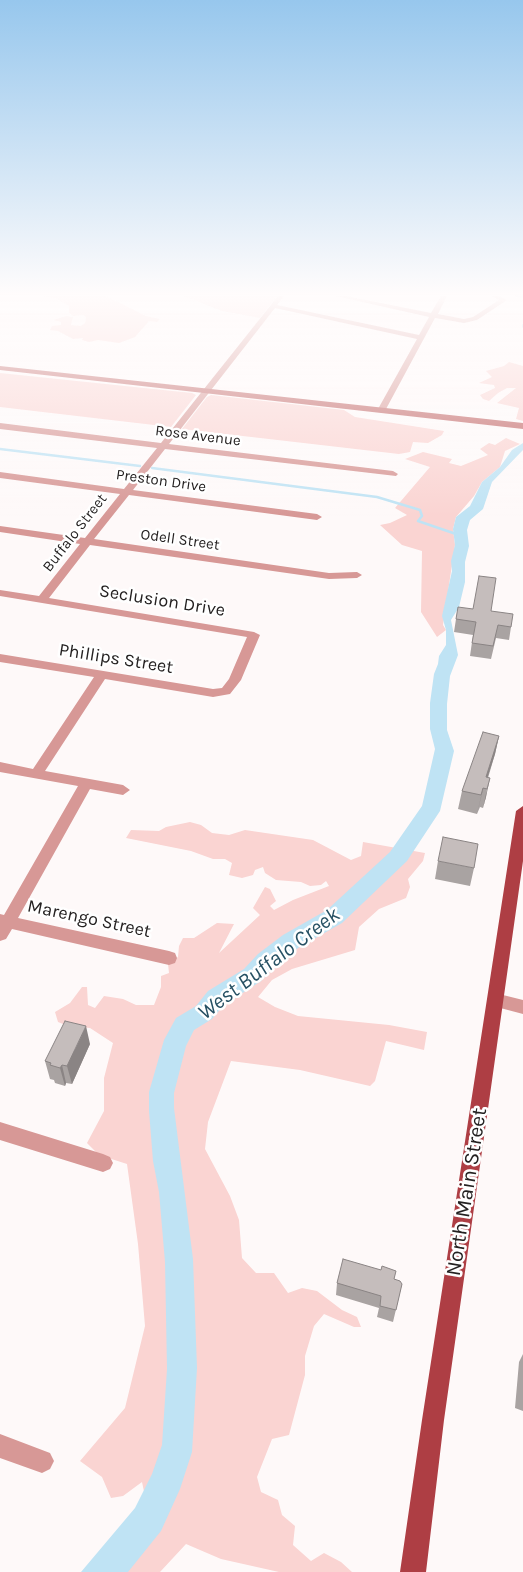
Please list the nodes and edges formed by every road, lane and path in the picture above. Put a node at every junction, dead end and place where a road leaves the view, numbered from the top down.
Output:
1 (13, 369) edge
2 (222, 369) edge
3 (403, 369) edge
4 (206, 390) junction
5 (382, 409) junction
6 (0, 426) edge
7 (523, 426) edge
8 (163, 446) junction
9 (393, 474) dead end
10 (0, 475) edge
11 (126, 492) junction
12 (317, 518) dead end
13 (0, 529) edge
14 (86, 541) junction
15 (357, 575) dead end
16 (0, 593) edge
17 (42, 600) junction
18 (0, 658) edge
19 (102, 674) junction
20 (226, 691) joint
21 (0, 767) edge
22 (36, 774) junction
23 (86, 784) junction
24 (123, 790) dead end
25 (523, 812) edge
26 (2, 926) edge
27 (169, 958) dead end
28 (496, 1000) junction
29 (523, 1007) edge
30 (0, 1131) edge
31 (103, 1163) dead end
32 (0, 1446) edge
33 (42, 1461) dead end
34 (414, 1572) edge

1 - 4 main road
2 - 4 street, Buffalo Street
3 - 5 street
4 - 5 main road
4 - 8 street, Buffalo Street
5 - 7 main road
6 - 8 street, Rose Avenue
8 - 9 street, Rose Avenue
8 - 11 street, Buffalo Street
10 - 11 street, Preston Drive
11 - 12 street, Preston Drive
11 - 14 street, Buffalo Street
13 - 14 street, Odell Street
14 - 15 street, Odell Street
14 - 17 street, Buffalo Street
16 - 17 street, Seclusion Drive
17 - 20 street, Seclusion Drive
18 - 19 street, Phillips Street
19 - 20 street, Phillips Street
19 - 22 street
21 - 22 street
22 - 23 street
23 - 24 street
23 - 26 street
25 - 28 main road, North Main Street
26 - 27 street, Marengo Street
28 - 29 street
28 - 34 main road, North Main Street
30 - 31 street
32 - 33 street

